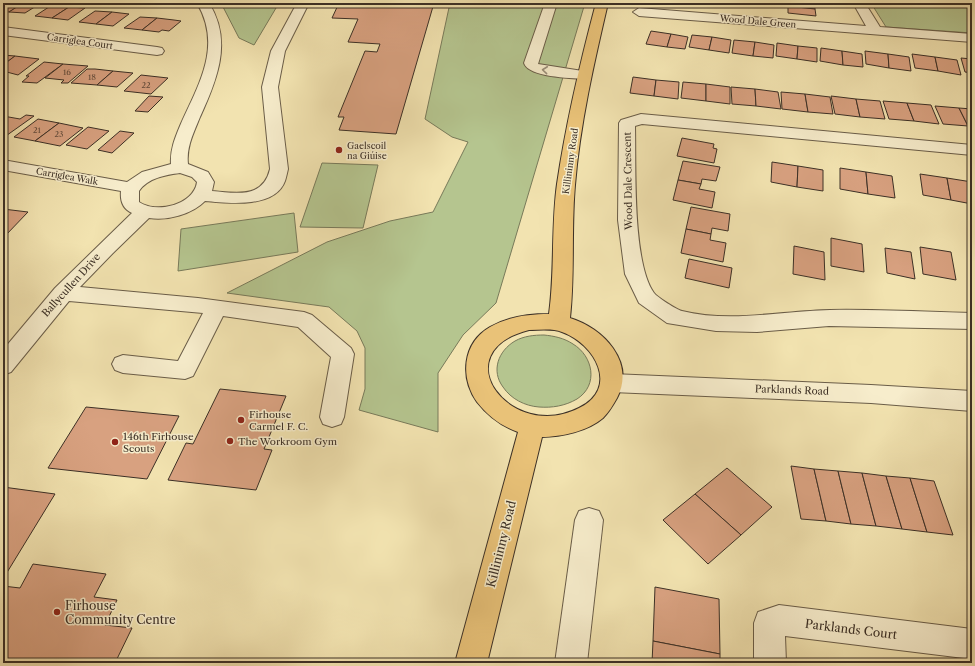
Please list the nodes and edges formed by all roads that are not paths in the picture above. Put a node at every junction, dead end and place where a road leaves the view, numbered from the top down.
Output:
1 (203, 3) edge
2 (303, 3) edge
3 (551, 3) edge
4 (602, 3) edge
5 (859, 3) edge
6 (639, 12) dead end
7 (3, 31) edge
8 (876, 31) junction
9 (972, 38) edge
10 (157, 51) dead end
11 (584, 75) junction
12 (972, 150) edge
13 (3, 165) edge
14 (180, 168) junction
15 (132, 188) junction
16 (201, 195) junction
17 (145, 212) junction
18 (62, 293) junction
19 (216, 308) junction
20 (972, 321) edge
21 (558, 323) junction
22 (122, 364) dead end
23 (3, 366) edge
24 (612, 383) junction
25 (972, 401) edge
26 (332, 417) dead end
27 (532, 426) junction
28 (589, 520) dead end
29 (972, 644) edge
30 (471, 663) edge
31 (571, 663) edge
32 (770, 663) edge

1 - 14 street
2 - 16 street
11 -> 3 street
4 - 11 main road, Killininny Road
5 - 8 street
6 - 8 street, Wood Dale Green
7 - 10 street, Carriglea Court
8 - 9 street, Wood Dale Green
11 - 21 main road, Killininny Road
12 - 20 street, Wood Dale Crescent
13 - 15 street, Carriglea Walk
14 - 15 street
14 - 16 street
15 - 17 street
16 - 17 street
17 - 18 street, Ballycullen Drive
18 - 19 street
18 - 23 street, Ballycullen Drive
19 - 22 street
19 - 26 street
21 - 24 main road
21 - 27 main road
24 - 25 street, Parklands Road
24 - 27 main road
27 - 30 main road, Killininny Road
28 - 31 street
29 - 32 street, Parklands Court

